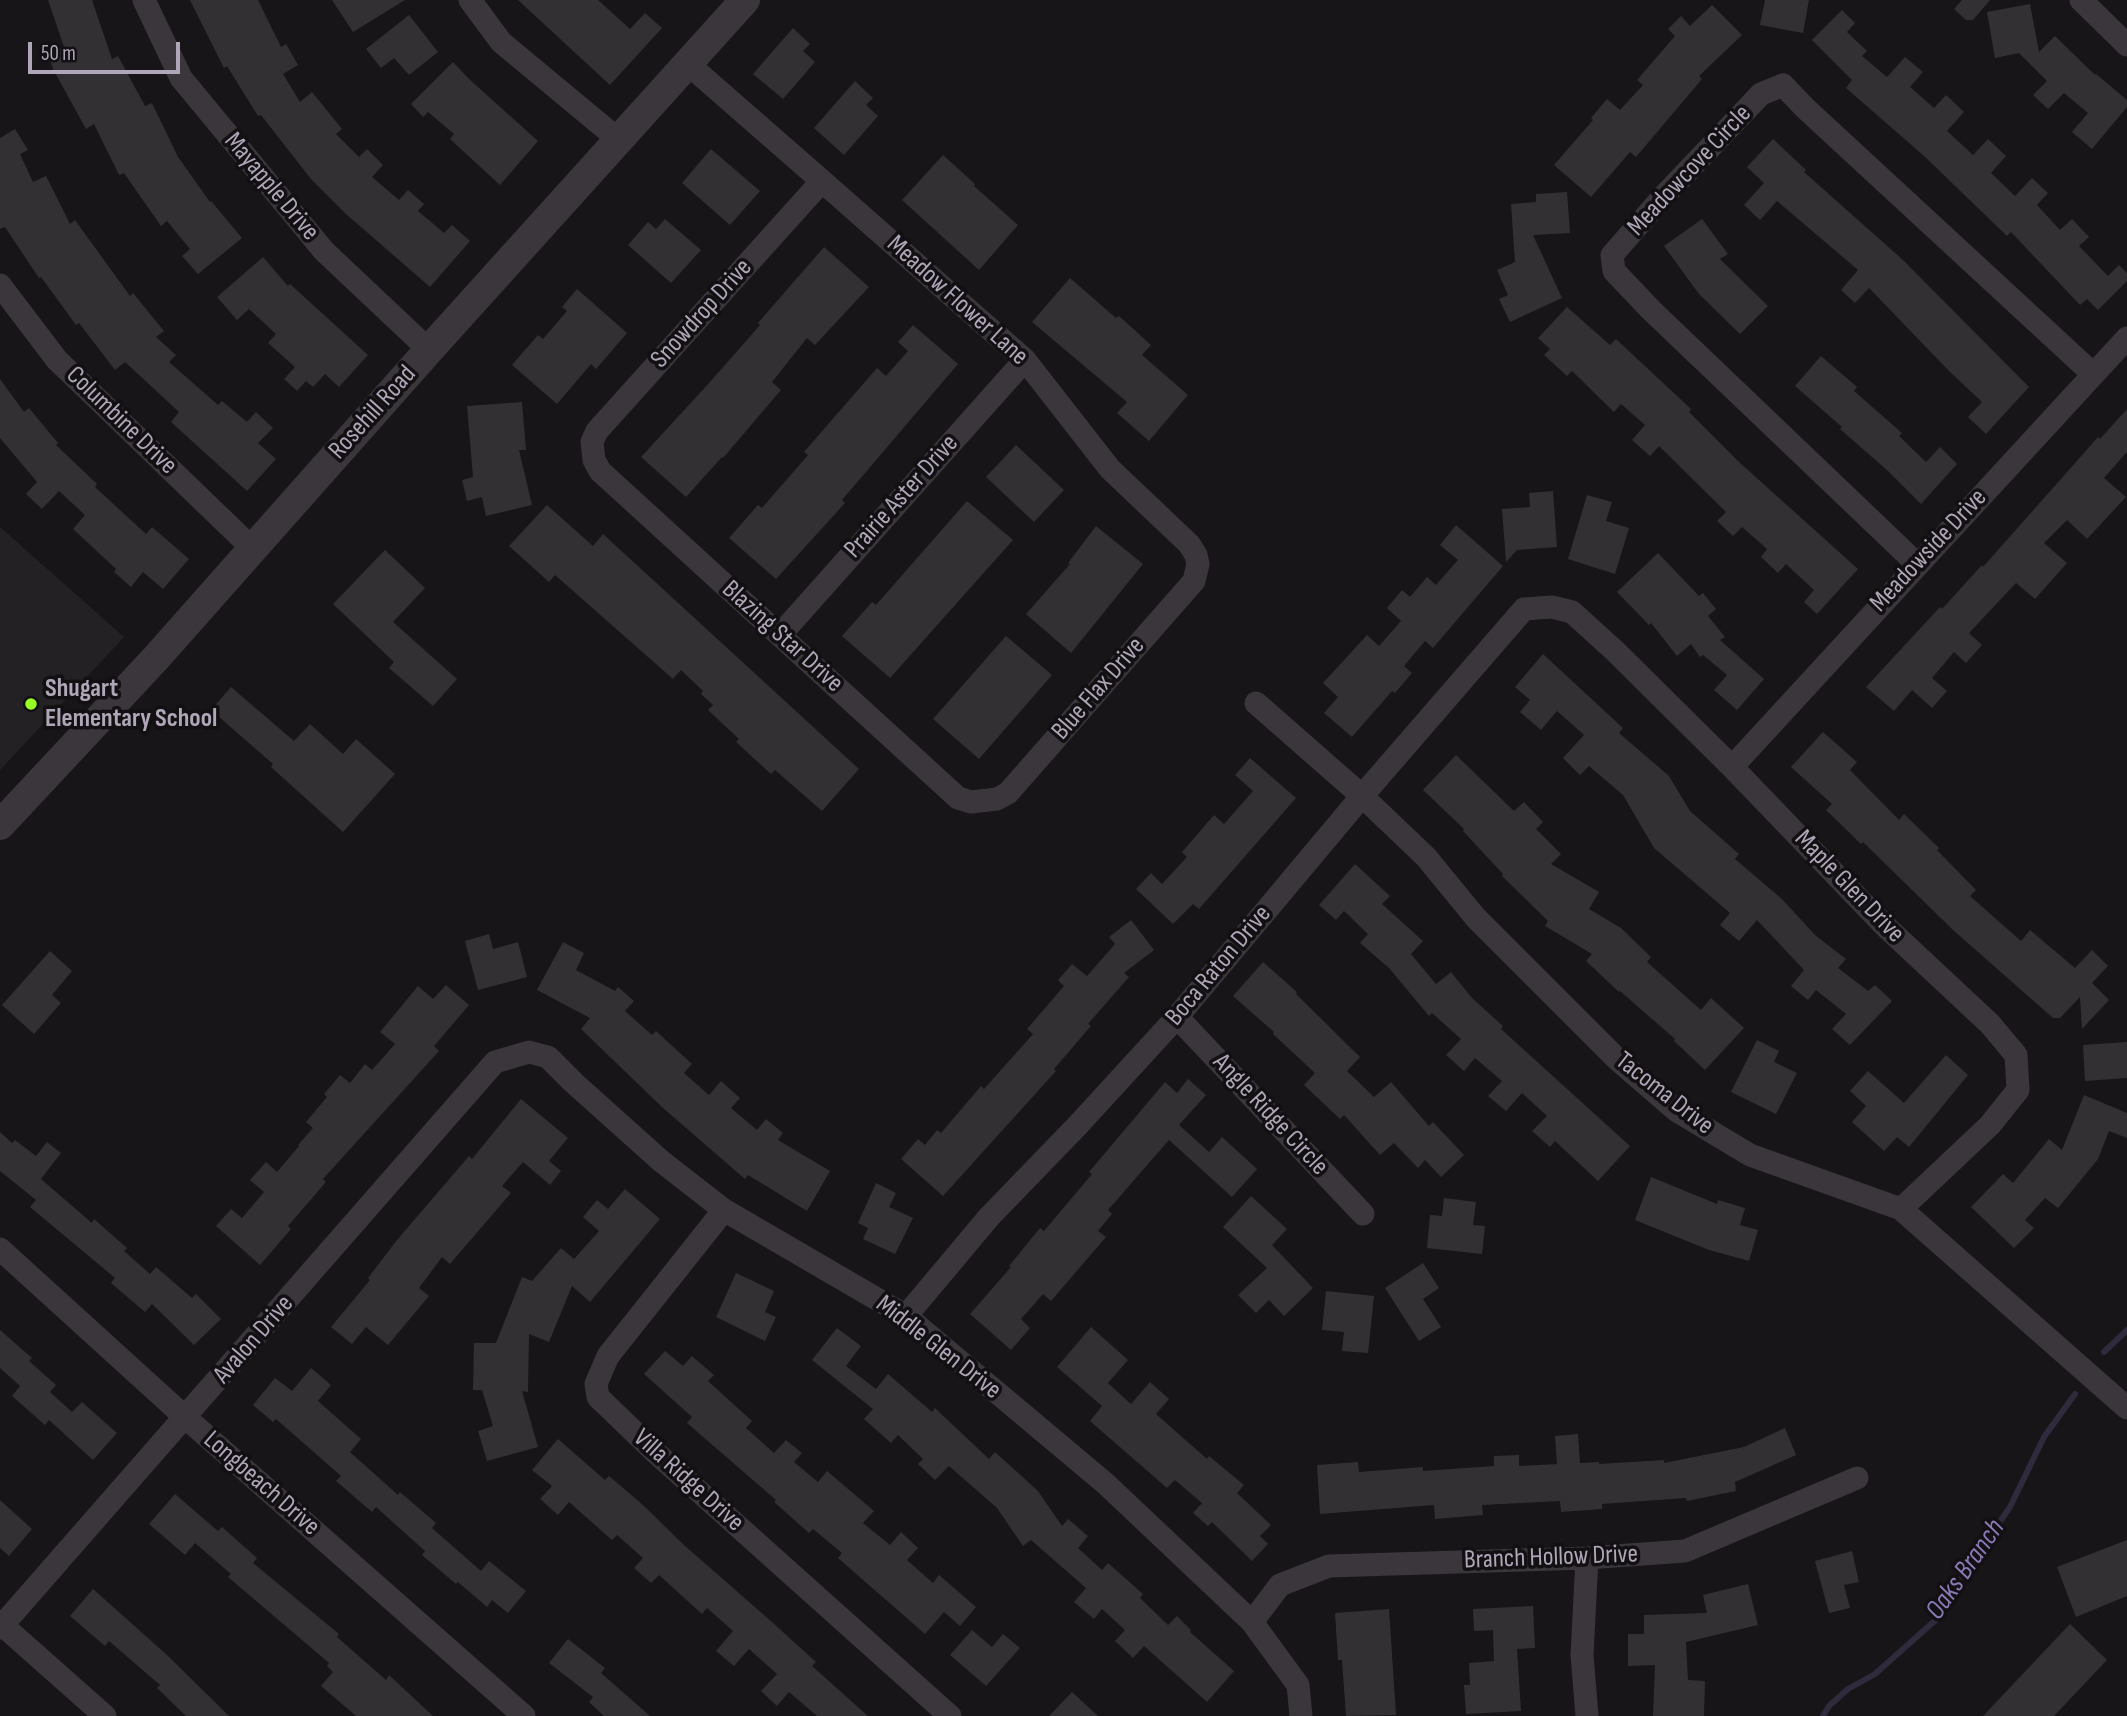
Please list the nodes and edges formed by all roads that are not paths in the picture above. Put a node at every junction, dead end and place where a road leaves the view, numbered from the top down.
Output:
1 (144, 0) edge
2 (470, 0) edge
3 (745, 0) edge
4 (2081, 0) edge
5 (2127, 45) edge
6 (688, 64) junction
7 (619, 140) junction
8 (822, 181) junction
9 (0, 285) edge
10 (2127, 338) edge
11 (429, 350) junction
12 (1025, 360) junction
13 (2093, 374) junction
14 (593, 452) joint
15 (253, 549) junction
16 (1198, 564) joint
17 (1917, 564) junction
18 (1524, 609) joint
19 (780, 635) junction
20 (1255, 703) dead end
21 (1732, 766) junction
22 (1362, 796) junction
23 (985, 801) joint
24 (0, 825) edge
25 (1177, 1017) junction
26 (511, 1057) joint
27 (1901, 1209) junction
28 (723, 1210) junction
29 (1363, 1214) dead end
30 (0, 1249) edge
31 (906, 1316) junction
32 (2127, 1408) edge
33 (186, 1418) junction
34 (1857, 1478) dead end
35 (1587, 1558) junction
36 (1252, 1622) junction
37 (1, 1625) edge
38 (106, 1716) edge
39 (524, 1716) edge
40 (950, 1716) edge
41 (1301, 1716) edge
42 (1587, 1716) edge

1 - 11 street, Mayapple Drive
2 - 7 street
3 - 6 street, Rosehill Road
4 - 5 street
6 - 7 street, Rosehill Road
6 - 8 street, Meadow Flower Lane
7 - 11 street, Rosehill Road
8 - 12 street, Meadow Flower Lane
8 - 14 street, Snowdrop Drive
9 - 15 street, Columbine Drive
10 - 13 street, Meadowside Drive
11 - 15 street, Rosehill Road
12 - 16 street, Meadow Flower Lane
12 - 19 street, Prairie Aster Drive
13 - 17 street, Meadowside Drive
13 - 17 street, Meadowcove Circle
14 - 19 street, Blazing Star Drive
15 - 24 street, Rosehill Road
16 - 23 street, Blue Flax Drive
17 - 21 street, Meadowside Drive
18 - 21 street, Maple Glen Drive
18 - 22 street, Boca Raton Drive
19 - 23 street, Blazing Star Drive
20 - 22 street, Tacoma Drive
21 - 27 street, Maple Glen Drive
22 - 25 street, Boca Raton Drive
22 - 27 street, Tacoma Drive
25 - 29 street, Angle Ridge Circle
25 - 31 street, Boca Raton Drive
26 - 28 street, Middle Glen Drive
26 - 33 street, Avalon Drive
27 - 32 street, Tacoma Drive
28 - 31 street, Middle Glen Drive
28 - 40 street, Villa Ridge Drive
30 - 33 street, Longbeach Drive
31 - 36 street, Middle Glen Drive
33 - 37 street, Avalon Drive
33 - 39 street, Longbeach Drive
34 - 35 street, Branch Hollow Drive
35 - 36 street, Branch Hollow Drive
35 - 42 street
36 - 41 street, Middle Glen Drive
37 - 38 street

